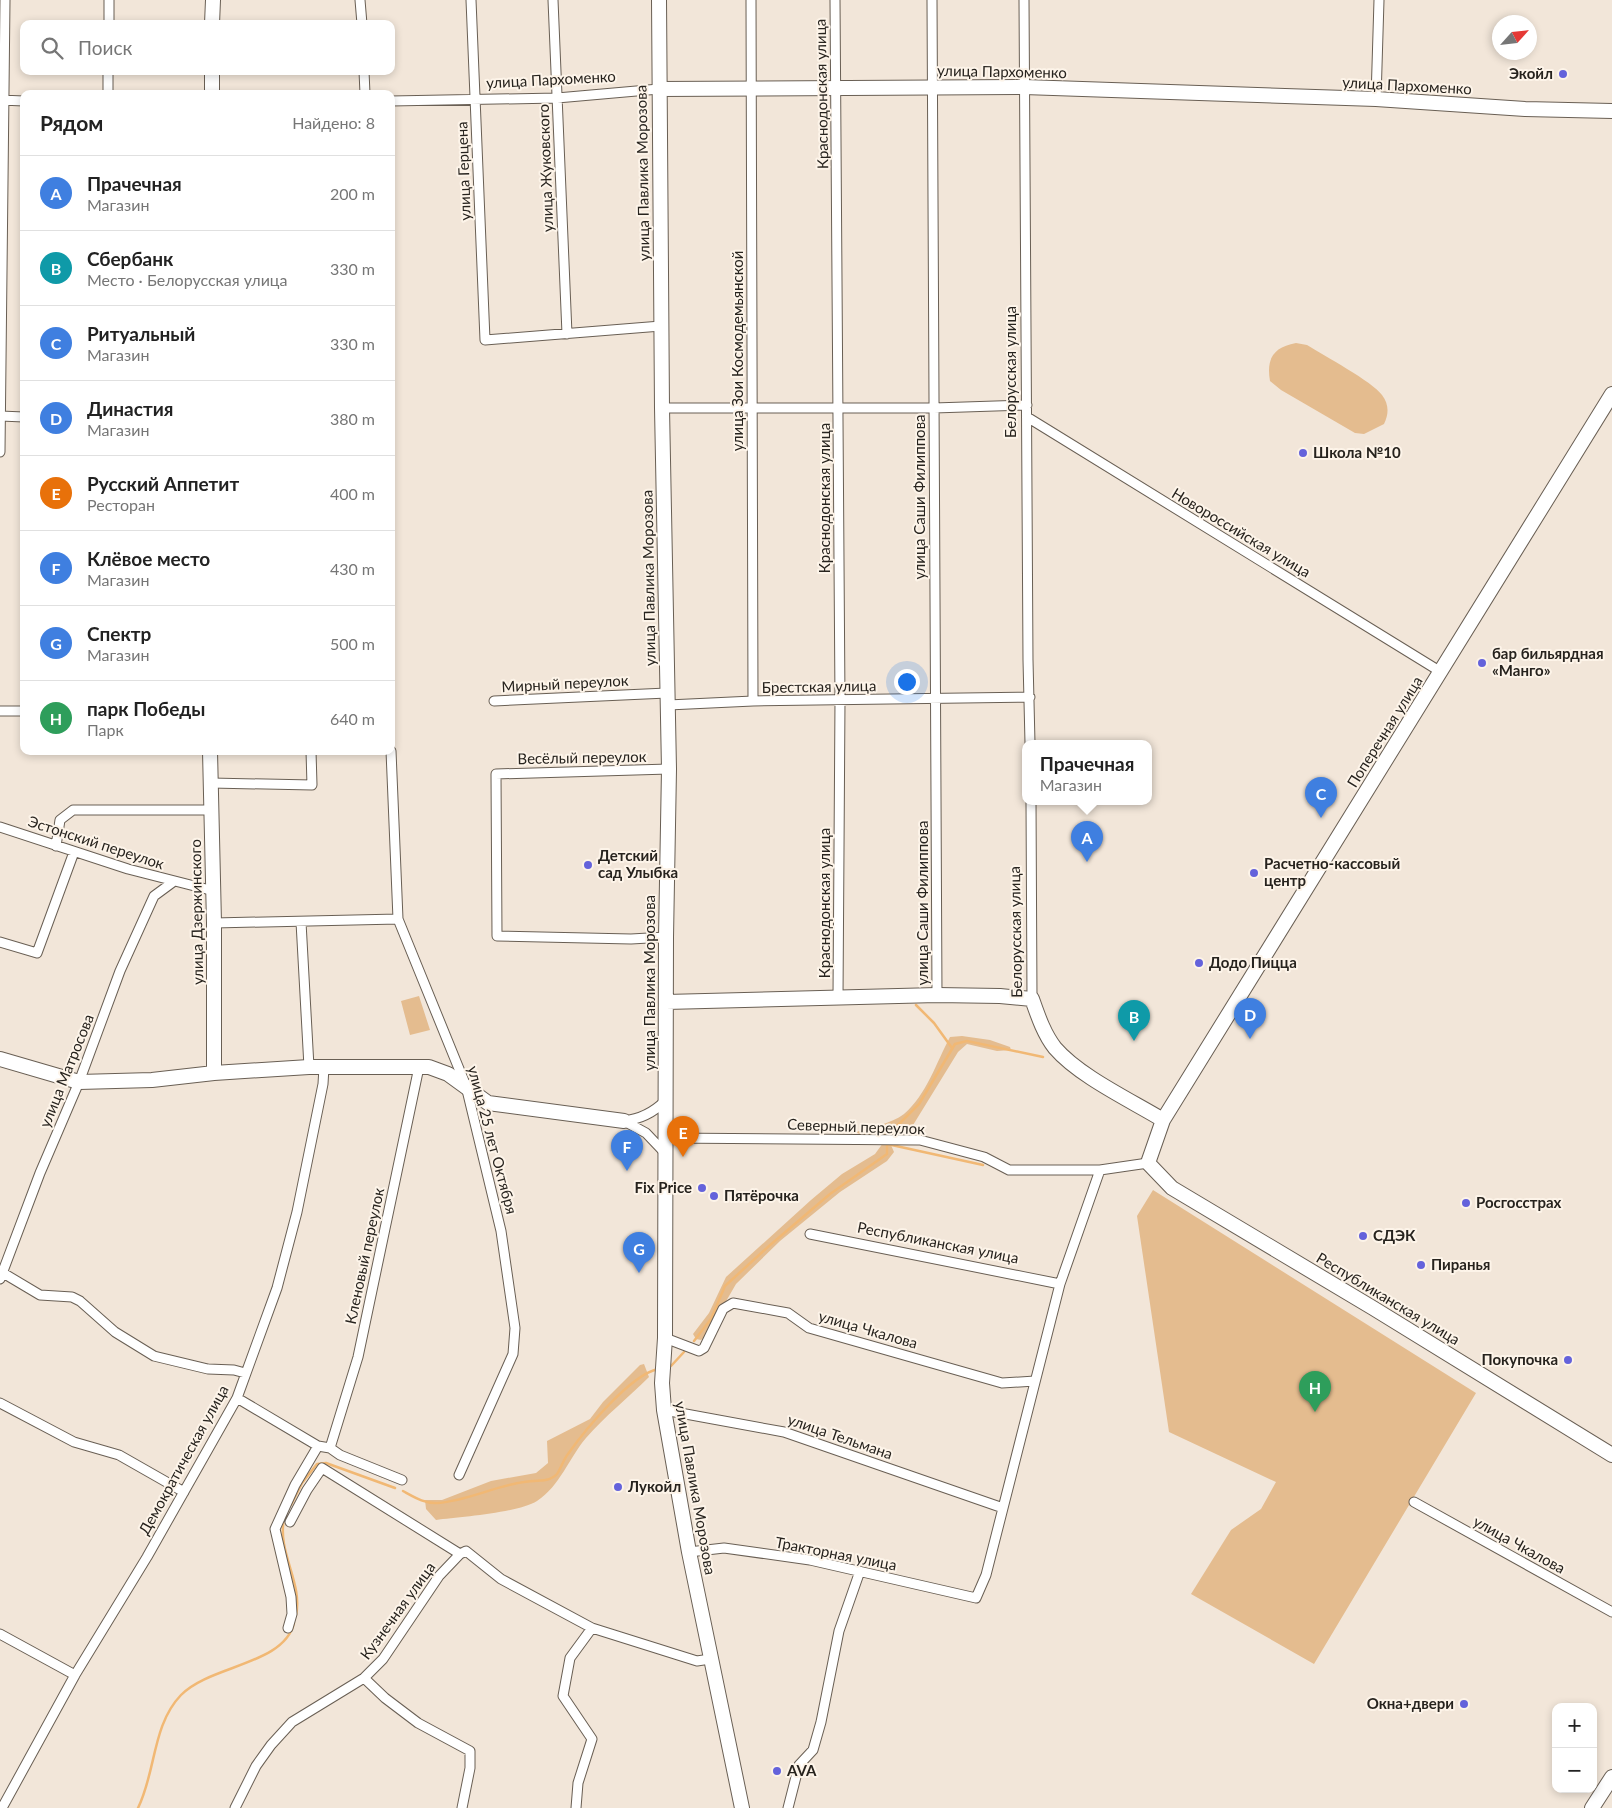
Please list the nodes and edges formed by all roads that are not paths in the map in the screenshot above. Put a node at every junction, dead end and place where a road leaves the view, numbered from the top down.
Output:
1 (5, 0) edge
2 (109, 0) edge
3 (213, 0) edge
4 (360, 0) edge
5 (471, 0) edge
6 (553, 0) edge
7 (658, 0) edge
8 (751, 0) edge
9 (835, 0) edge
10 (932, 0) edge
11 (1024, 0) edge
12 (1379, 0) edge
13 (109, 20) edge
14 (212, 20) edge
15 (362, 20) edge
16 (108, 75) edge
17 (212, 75) edge
18 (364, 75) edge
19 (836, 87) junction
20 (933, 87) junction
21 (1024, 87) junction
22 (751, 88) junction
23 (659, 89) junction
24 (108, 90) edge
25 (212, 90) edge
26 (365, 90) edge
27 (557, 98) junction
28 (1376, 99) junction
29 (2, 100) edge
30 (475, 100) junction
31 (20, 101) edge
32 (395, 101) edge
33 (1612, 111) edge
34 (661, 326) junction
35 (567, 334) junction
36 (1612, 394) edge
37 (1027, 405) junction
38 (662, 408) junction
39 (752, 408) junction
40 (838, 408) junction
41 (934, 408) junction
42 (0, 416) edge
43 (20, 416) edge
44 (1027, 417) junction
45 (0, 452) edge
46 (1441, 672) junction
47 (1030, 697) junction
48 (668, 699) junction
49 (935, 699) junction
50 (840, 700) junction
51 (494, 701) dead end
52 (754, 702) junction
53 (0, 711) edge
54 (20, 711) edge
55 (1030, 740) edge
56 (210, 755) edge
57 (311, 755) edge
58 (391, 755) edge
59 (669, 769) junction
60 (211, 783) junction
61 (1031, 805) edge
62 (212, 810) junction
63 (0, 822) edge
64 (0, 827) edge
65 (56, 846) junction
66 (74, 852) junction
67 (173, 882) junction
68 (214, 891) junction
69 (398, 919) junction
70 (301, 922) junction
71 (214, 923) junction
72 (666, 937) junction
73 (0, 942) edge
74 (937, 995) junction
75 (838, 997) junction
76 (1032, 1000) junction
77 (666, 1002) junction
78 (0, 1059) edge
79 (309, 1067) junction
80 (324, 1067) junction
81 (419, 1067) junction
82 (214, 1073) junction
83 (80, 1082) junction
84 (466, 1086) junction
85 (665, 1101) junction
86 (1163, 1120) junction
87 (624, 1121) junction
88 (665, 1138) junction
89 (665, 1153) junction
90 (1148, 1163) junction
91 (1100, 1170) junction
92 (810, 1234) dead end
93 (1, 1276) edge
94 (1060, 1284) junction
95 (665, 1338) junction
96 (245, 1373) junction
97 (1035, 1381) junction
98 (237, 1398) junction
99 (0, 1403) edge
100 (664, 1410) junction
101 (318, 1446) junction
102 (330, 1448) junction
103 (1612, 1455) edge
104 (459, 1475) dead end
105 (402, 1480) dead end
106 (184, 1492) junction
107 (1414, 1502) dead end
108 (1003, 1508) junction
109 (290, 1522) dead end
110 (689, 1552) junction
111 (460, 1554) junction
112 (860, 1571) junction
113 (1612, 1612) edge
114 (288, 1628) dead end
115 (592, 1628) junction
116 (0, 1634) edge
117 (710, 1659) junction
118 (75, 1675) junction
119 (364, 1678) junction
120 (1612, 1777) edge
121 (2, 1808) edge
122 (235, 1808) edge
123 (462, 1808) edge
124 (576, 1808) edge
125 (742, 1808) edge
126 (788, 1808) edge
127 (1592, 1808) edge

1 - 29 street
2 - 13 street
3 - 14 street
4 - 15 street
5 - 30 street, улица Герцена
6 - 27 street, улица Жуковского
7 - 23 street, улица Павлика Морозова
8 - 22 street, улица Зои Космодемьянской
9 - 19 street, Краснодонская улица
10 - 20 street, улица Саши Филиппова
11 - 21 street, Белорусская улица
12 - 28 street
16 - 24 street
17 - 25 street
18 - 26 street
19 - 20 street, улица Пархоменко
19 - 22 street, улица Пархоменко
19 - 40 street, Краснодонская улица
20 - 21 street, улица Пархоменко
20 - 41 street, улица Саши Филиппова
21 - 28 street, улица Пархоменко
21 - 37 street, Белорусская улица
22 - 23 street, улица Пархоменко
22 - 39 street, улица Зои Космодемьянской
23 - 27 street, улица Пархоменко
23 - 34 street, улица Павлика Морозова
27 - 30 street, улица Пархоменко
27 - 35 street, улица Жуковского
28 - 33 street, улица Пархоменко
29 - 31 street
29 - 42 street
30 - 32 street, улица Пархоменко
30 - 35 street, улица Герцена
34 - 35 street
34 - 38 street, улица Павлика Морозова
36 - 46 street, Поперечная улица
37 - 41 street
37 - 44 street, Белорусская улица
38 - 39 street
38 - 48 street, улица Павлика Морозова
39 - 40 street
39 - 52 street, улица Зои Космодемьянской
40 - 41 street
40 - 50 street, Краснодонская улица
41 - 49 street, улица Саши Филиппова
42 - 43 street
42 - 45 street
44 - 46 street, Новороссийская улица
44 - 47 street, Белорусская улица
46 - 86 street, Поперечная улица
47 - 49 street, Брестская улица
47 - 55 street, Белорусская улица
48 - 51 street, Мирный переулок
48 - 52 street, Брестская улица
48 - 59 street, улица Павлика Морозова
49 - 50 street, Брестская улица
49 - 74 street, улица Саши Филиппова
50 - 52 street, Брестская улица
50 - 75 street, Краснодонская улица
53 - 54 street
56 - 60 street, улица Дзержинского
57 - 60 street
58 - 69 street, улица 25 лет Октября
59 - 72 street, улица Павлика Морозова
59 - 72 street, Весёлый переулок
60 - 62 street, улица Дзержинского
61 - 76 street, Белорусская улица
62 - 65 street
62 - 68 street, улица Дзержинского
63 - 64 street
64 - 65 street, Эстонский переулок
65 - 66 street, Эстонский переулок
66 - 67 street, Эстонский переулок
66 - 73 street
67 - 68 street, Эстонский переулок
67 - 83 street, улица Матросова
68 - 71 street, улица Дзержинского
69 - 70 street
69 - 84 street, улица 25 лет Октября
70 - 71 street
70 - 79 street
71 - 82 street, улица Дзержинского
72 - 77 street, улица Павлика Морозова
74 - 75 street
74 - 76 street
75 - 77 street
76 - 86 street, Белорусская улица
77 - 85 street, улица Павлика Морозова
78 - 83 street
79 - 80 street
79 - 82 street
80 - 81 street
80 - 96 street, Демократическая улица
81 - 84 street
81 - 102 street, Кленовый переулок
82 - 83 street
83 - 93 street, улица Матросова
84 - 87 street
84 - 104 street, улица 25 лет Октября
85 - 87 street
85 - 88 street, улица Павлика Морозова
86 - 90 street, Поперечная улица
87 - 89 street
88 - 89 street, улица Павлика Морозова
88 - 91 street, Северный переулок
89 - 95 street, улица Павлика Морозова
90 - 91 street, Северный переулок
90 - 103 street, Республиканская улица
91 - 94 street
92 - 94 street, Республиканская улица
93 - 96 street
94 - 97 street
95 - 97 street, улица Чкалова
95 - 100 street, улица Павлика Морозова
96 - 98 street, Демократическая улица
97 - 108 street
98 - 101 street
98 - 106 street, Демократическая улица
99 - 106 street
100 - 108 street, улица Тельмана
100 - 110 street, улица Павлика Морозова
101 - 102 street
101 - 114 street
102 - 105 street
106 - 118 street, Демократическая улица
107 - 113 street, улица Чкалова
108 - 112 street, Тракторная улица
109 - 111 street
110 - 112 street, Тракторная улица
110 - 117 street, улица Павлика Морозова
111 - 115 street
111 - 119 street, Кузнечная улица
112 - 126 street
115 - 117 street
115 - 124 street
116 - 118 street
117 - 125 street, улица Павлика Морозова
118 - 121 street, Демократическая улица
119 - 122 street, Кузнечная улица
119 - 123 street
120 - 127 street

